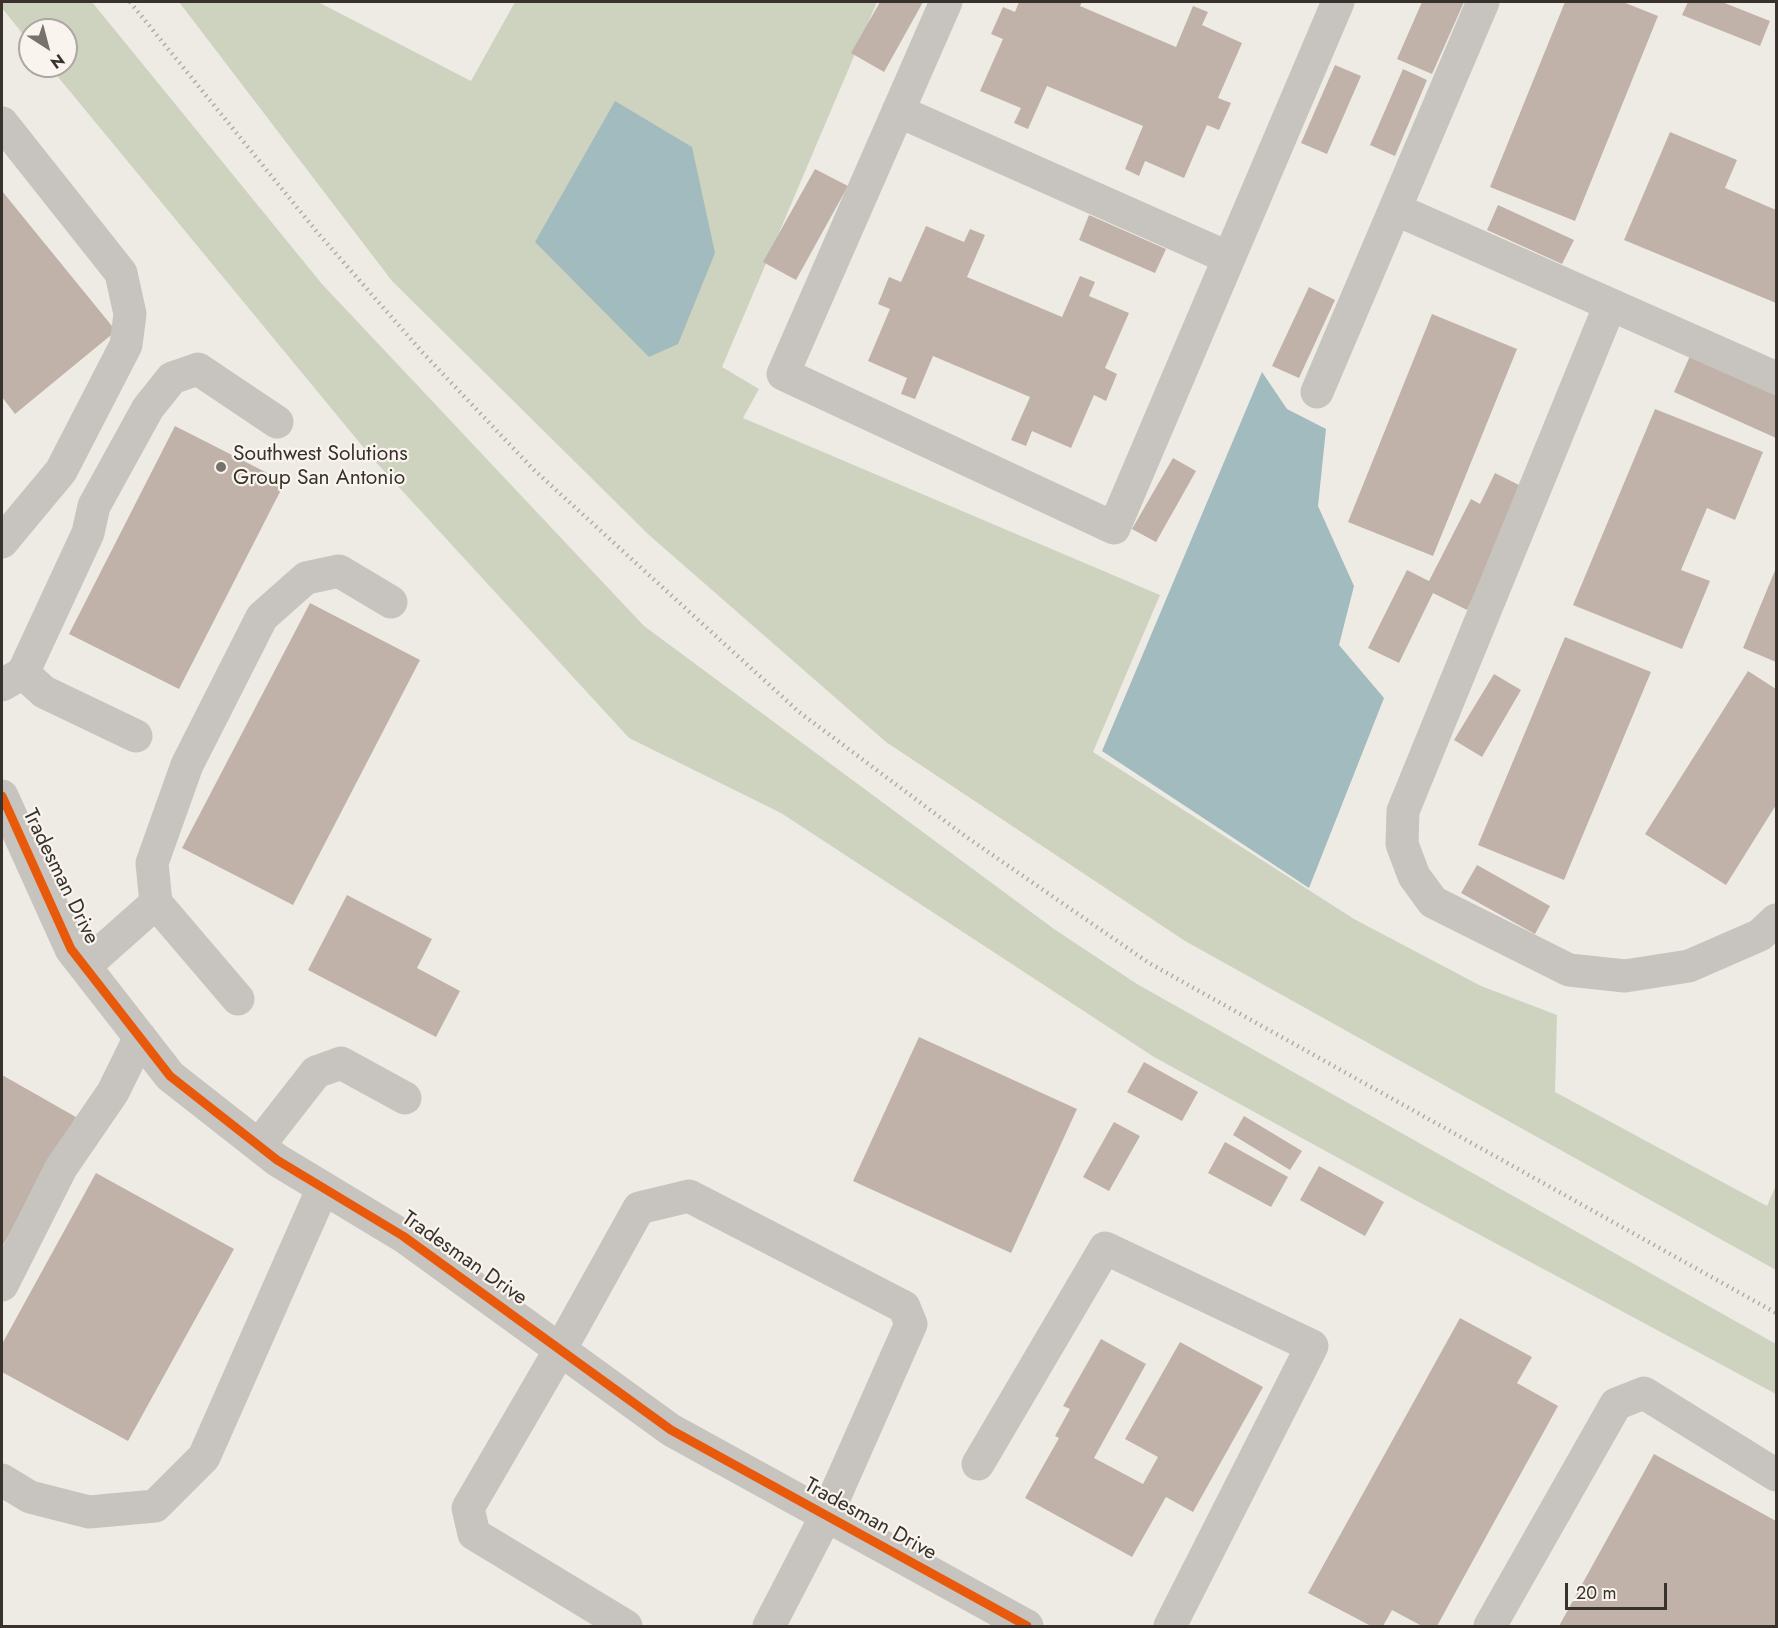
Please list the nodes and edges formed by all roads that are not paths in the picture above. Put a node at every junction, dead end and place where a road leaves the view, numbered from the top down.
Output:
1 (946, 2) edge
2 (1338, 2) edge
3 (1483, 2) edge
4 (898, 111) junction
5 (2, 123) edge
6 (1395, 209) junction
7 (1228, 258) junction
8 (1610, 304) junction
9 (1776, 378) edge
10 (1317, 392) dead end
11 (277, 422) dead end
12 (6, 522) edge
13 (391, 602) dead end
14 (12, 679) edge
15 (136, 736) dead end
16 (2, 796) edge
17 (156, 903) junction
18 (1776, 920) edge
19 (85, 966) junction
20 (238, 999) dead end
21 (140, 1037) junction
22 (405, 1098) dead end
23 (258, 1145) junction
24 (324, 1188) junction
25 (2, 1285) edge
26 (560, 1350) junction
27 (978, 1464) dead end
28 (1776, 1475) edge
29 (2, 1480) edge
30 (826, 1516) junction
31 (626, 1626) edge
32 (769, 1626) edge
33 (1027, 1626) edge
34 (1170, 1626) edge
35 (1490, 1626) edge

1 - 4 street
2 - 7 street
3 - 6 street
4 - 7 street
4 - 7 street
5 - 12 street
6 - 8 street
6 - 10 street
8 - 9 street
8 - 18 street
11 - 14 street
13 - 17 street
14 - 15 street
16 - 19 street, Tradesman Drive
17 - 19 street
17 - 20 street
19 - 21 street, Tradesman Drive
21 - 23 street, Tradesman Drive
21 - 25 street
22 - 23 street
23 - 24 street, Tradesman Drive
24 - 26 street, Tradesman Drive
24 - 29 street
26 - 30 street, Tradesman Drive
26 - 30 street
26 - 31 street
27 - 34 street
28 - 35 street
30 - 32 street
30 - 33 street, Tradesman Drive

